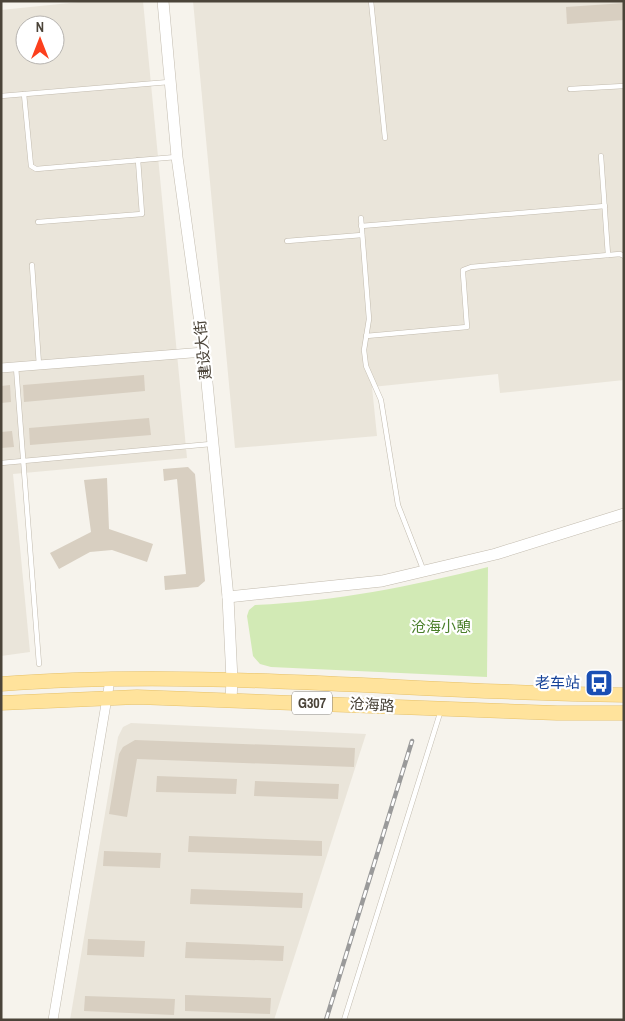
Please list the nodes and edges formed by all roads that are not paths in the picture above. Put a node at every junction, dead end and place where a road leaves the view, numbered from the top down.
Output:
1 (163, 1) edge
2 (371, 1) edge
3 (171, 82) junction
4 (624, 86) edge
5 (570, 89) dead end
6 (24, 94) junction
7 (1, 96) edge
8 (385, 138) dead end
9 (601, 156) dead end
10 (177, 157) junction
11 (138, 160) junction
12 (605, 206) junction
13 (360, 218) dead end
14 (38, 222) dead end
15 (361, 226) junction
16 (362, 235) junction
17 (287, 241) dead end
18 (608, 255) junction
19 (624, 256) edge
20 (32, 265) dead end
21 (366, 336) junction
22 (204, 352) junction
23 (39, 365) junction
24 (16, 367) junction
25 (1, 368) edge
26 (212, 444) junction
27 (23, 461) junction
28 (1, 463) edge
29 (624, 514) edge
30 (424, 572) junction
31 (228, 597) junction
32 (39, 664) dead end
33 (110, 680) junction
34 (232, 680) junction
35 (1, 684) edge
36 (624, 695) edge
37 (107, 697) junction
38 (231, 700) junction
39 (1, 703) edge
40 (442, 709) junction
41 (624, 713) edge
42 (53, 1020) edge
43 (344, 1020) edge

1 - 3 street, 建设大街
2 - 8 lane
3 - 6 lane
3 - 10 street, 建设大街
4 - 5 lane
6 - 7 lane
6 - 11 lane
9 - 12 lane
10 - 11 lane
10 - 22 street, 建设大街
11 - 14 lane
12 - 15 lane
12 - 18 lane
13 - 15 lane
15 - 16 lane
16 - 17 lane
16 - 21 lane
18 - 19 lane
18 - 21 lane
20 - 23 lane
21 - 30 lane
22 - 23 street
22 - 26 street, 建设大街
23 - 24 street
24 - 25 street
24 - 27 lane
26 - 27 lane
26 - 31 street, 建设大街
27 - 28 lane
27 - 32 lane
29 - 30 street
30 - 31 street
31 - 34 street, 建设大街
33 - 34 main road, 沧海路 / G307
33 - 35 main road, 沧海路 / G307
33 - 37 street
34 - 36 main road, 沧海路 / G307
34 - 38 street, 建设大街
37 - 38 main road, 沧海路 / G307
37 - 39 main road, 沧海路 / G307
37 - 42 street
38 - 40 main road, 沧海路 / G307
40 - 41 main road, 沧海路 / G307
40 - 43 lane

